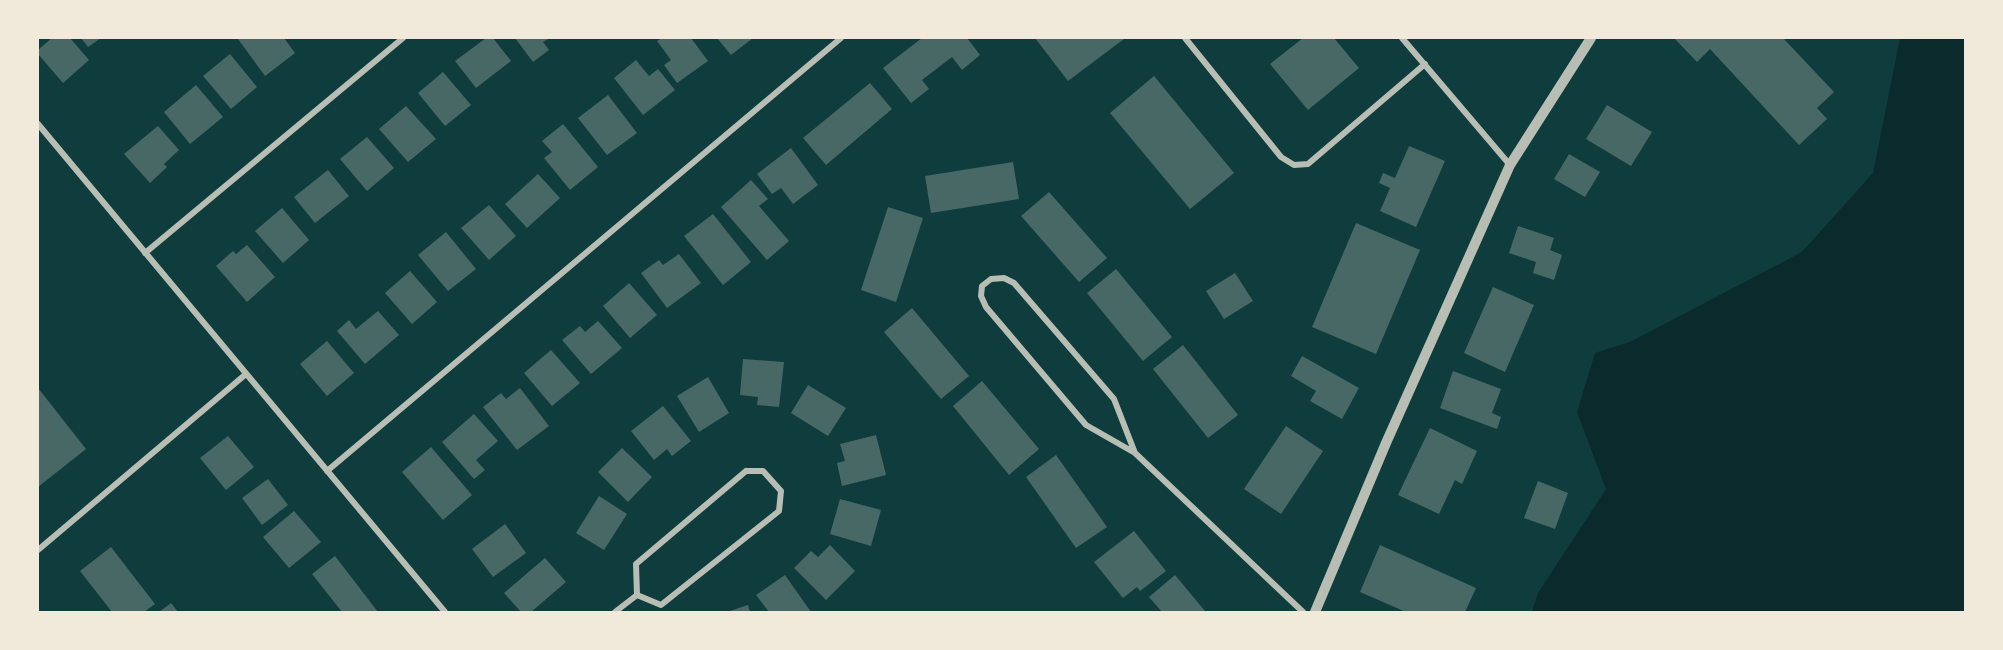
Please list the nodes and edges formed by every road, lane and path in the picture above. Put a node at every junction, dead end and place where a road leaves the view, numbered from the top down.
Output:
1 (403, 38) edge
2 (841, 38) edge
3 (1185, 38) edge
4 (1402, 38) edge
5 (1591, 38) edge
6 (1425, 64) junction
7 (38, 124) edge
8 (1510, 165) junction
9 (145, 253) junction
10 (246, 374) junction
11 (1135, 453) junction
12 (327, 471) junction
13 (38, 550) edge
14 (636, 595) junction
15 (445, 612) edge
16 (615, 612) edge
17 (1303, 612) edge
18 (1315, 612) edge

1 - 9 street
2 - 12 street
3 - 6 street
4 - 6 street
5 - 8 street
6 - 8 street
7 - 9 street
8 - 18 street
9 - 10 street
10 - 12 street
10 - 13 street
11 - 11 street
11 - 17 street
12 - 15 street
14 - 14 street
14 - 16 street

